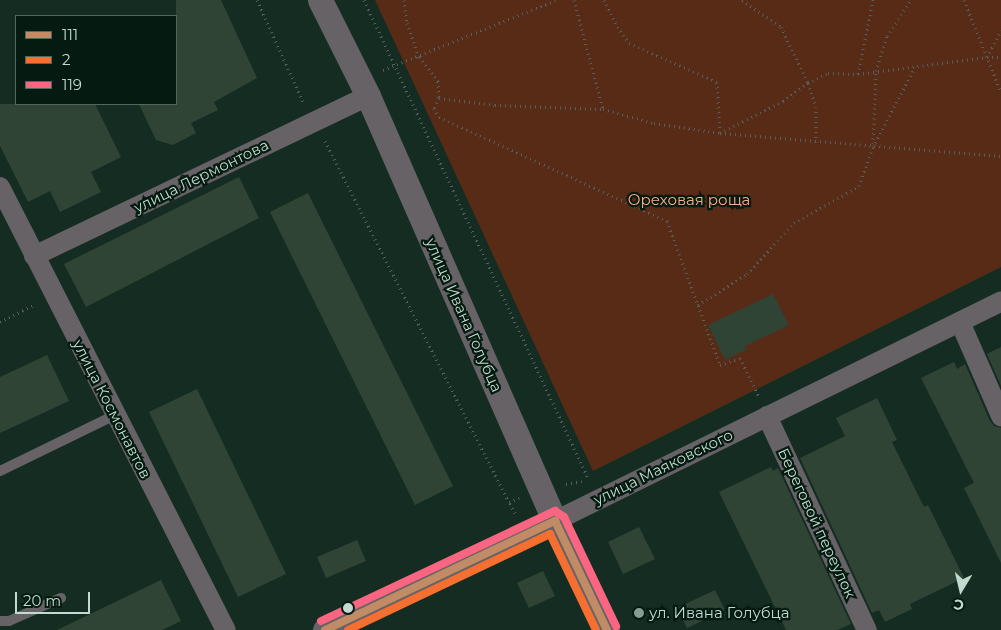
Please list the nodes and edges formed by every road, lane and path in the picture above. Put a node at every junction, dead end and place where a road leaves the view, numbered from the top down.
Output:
1 (257, 0) edge
2 (320, 0) edge
3 (364, 0) edge
4 (404, 0) edge
5 (556, 0) edge
6 (574, 0) edge
7 (604, 0) edge
8 (742, 0) edge
9 (873, 0) edge
10 (911, 0) edge
11 (964, 0) edge
12 (1001, 31) edge
13 (419, 57) junction
14 (987, 57) junction
15 (1001, 57) edge
16 (395, 66) junction
17 (915, 67) junction
18 (876, 71) junction
19 (858, 74) junction
20 (808, 83) junction
21 (363, 87) junction
22 (1001, 92) edge
23 (439, 98) junction
24 (303, 102) dead end
25 (603, 109) junction
26 (315, 121) junction
27 (720, 133) junction
28 (816, 142) junction
29 (872, 147) junction
30 (1001, 156) edge
31 (0, 187) edge
32 (34, 256) junction
33 (54, 295) junction
34 (1001, 302) edge
35 (698, 306) junction
36 (0, 322) edge
37 (960, 322) junction
38 (768, 393) dead end
39 (115, 415) junction
40 (767, 416) junction
41 (1001, 416) edge
42 (0, 471) edge
43 (590, 480) dead end
44 (509, 502) dead end
45 (555, 521) junction
46 (62, 598) dead end
47 (0, 621) edge
48 (336, 627) edge
49 (226, 630) edge
50 (607, 630) edge
51 (867, 630) edge

1 - 24 path
2 - 21 street, улица Ивана Голубца
3 - 16 path
4 - 13 path
5 - 13 path
6 - 25 path
7 - 27 path
8 - 20 path
9 - 19 path
10 - 18 path
11 - 14 path
12 - 14 path
13 - 16 path
13 - 23 path
14 - 15 path
14 - 17 path
14 - 22 path
16 - 21 path
16 - 43 path
17 - 18 path
17 - 29 path
18 - 19 path
18 - 29 path
19 - 20 path
20 - 27 path
20 - 28 path
21 - 26 street, улица Лермонтова
21 - 45 street, улица Ивана Голубца
23 - 25 path
23 - 35 path
25 - 27 path
26 - 32 street, улица Лермонтова
26 - 44 path
27 - 28 path
28 - 29 path
29 - 30 path
29 - 35 path
31 - 32 street, улица Космонавтов
32 - 33 street, улица Космонавтов
33 - 36 path
33 - 39 street, улица Космонавтов
34 - 37 street, улица Маяковского
35 - 38 path
37 - 40 street, улица Маяковского
37 - 41 street
39 - 42 lane
39 - 49 street, улица Космонавтов
40 - 45 street, улица Маяковского
40 - 51 street, Береговой переулок
45 - 48 street, улица Маяковского
45 - 50 street, улица Ивана Голубца
46 - 47 lane

